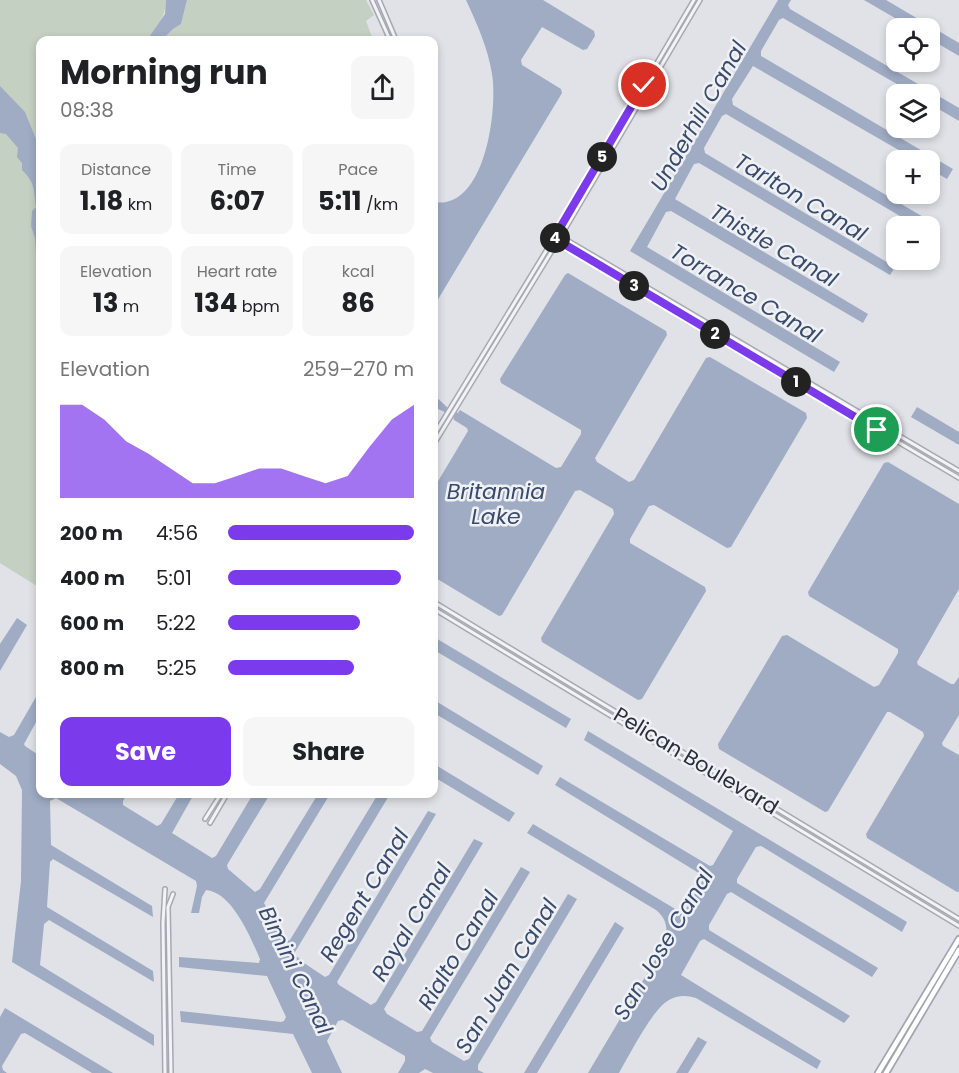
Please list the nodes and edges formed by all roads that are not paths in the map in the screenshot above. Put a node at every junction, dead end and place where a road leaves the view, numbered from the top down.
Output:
1 (372, 0) edge
2 (379, 0) edge
3 (694, 0) edge
4 (700, 0) edge
5 (388, 36) edge
6 (394, 36) edge
7 (557, 237) junction
8 (598, 262) junction
9 (702, 320) junction
10 (699, 324) junction
11 (842, 402) junction
12 (839, 407) junction
13 (448, 416) junction
14 (880, 425) junction
15 (438, 430) edge
16 (877, 430) junction
17 (438, 436) edge
18 (959, 471) edge
19 (959, 478) edge
20 (438, 605) edge
21 (438, 611) edge
22 (218, 798) edge
23 (225, 798) edge
24 (764, 801) junction
25 (761, 807) junction
26 (205, 819) dead end
27 (210, 823) dead end
28 (165, 889) dead end
29 (173, 894) dead end
30 (959, 919) edge
31 (959, 926) edge
32 (959, 939) edge
33 (959, 950) edge
34 (165, 1073) edge
35 (171, 1073) edge
36 (882, 1073) edge

1 - 5 street
2 - 6 street
3 - 7 street
4 - 7 street
7 - 8 street
7 - 13 street
8 - 9 street
8 - 10 street
9 - 10 street
9 - 11 street
10 - 12 street
11 - 12 street
11 - 14 street
12 - 16 street
13 - 15 street
13 - 17 street
14 - 16 street
14 - 18 street
16 - 19 street
20 - 24 street, Pelican Boulevard
21 - 25 street, Pelican Boulevard
22 - 26 street
23 - 27 street
24 - 25 street
24 - 30 street, Pelican Boulevard
25 - 31 street, Pelican Boulevard
28 - 34 street
29 - 35 street
32 - 36 main road
33 - 36 main road

